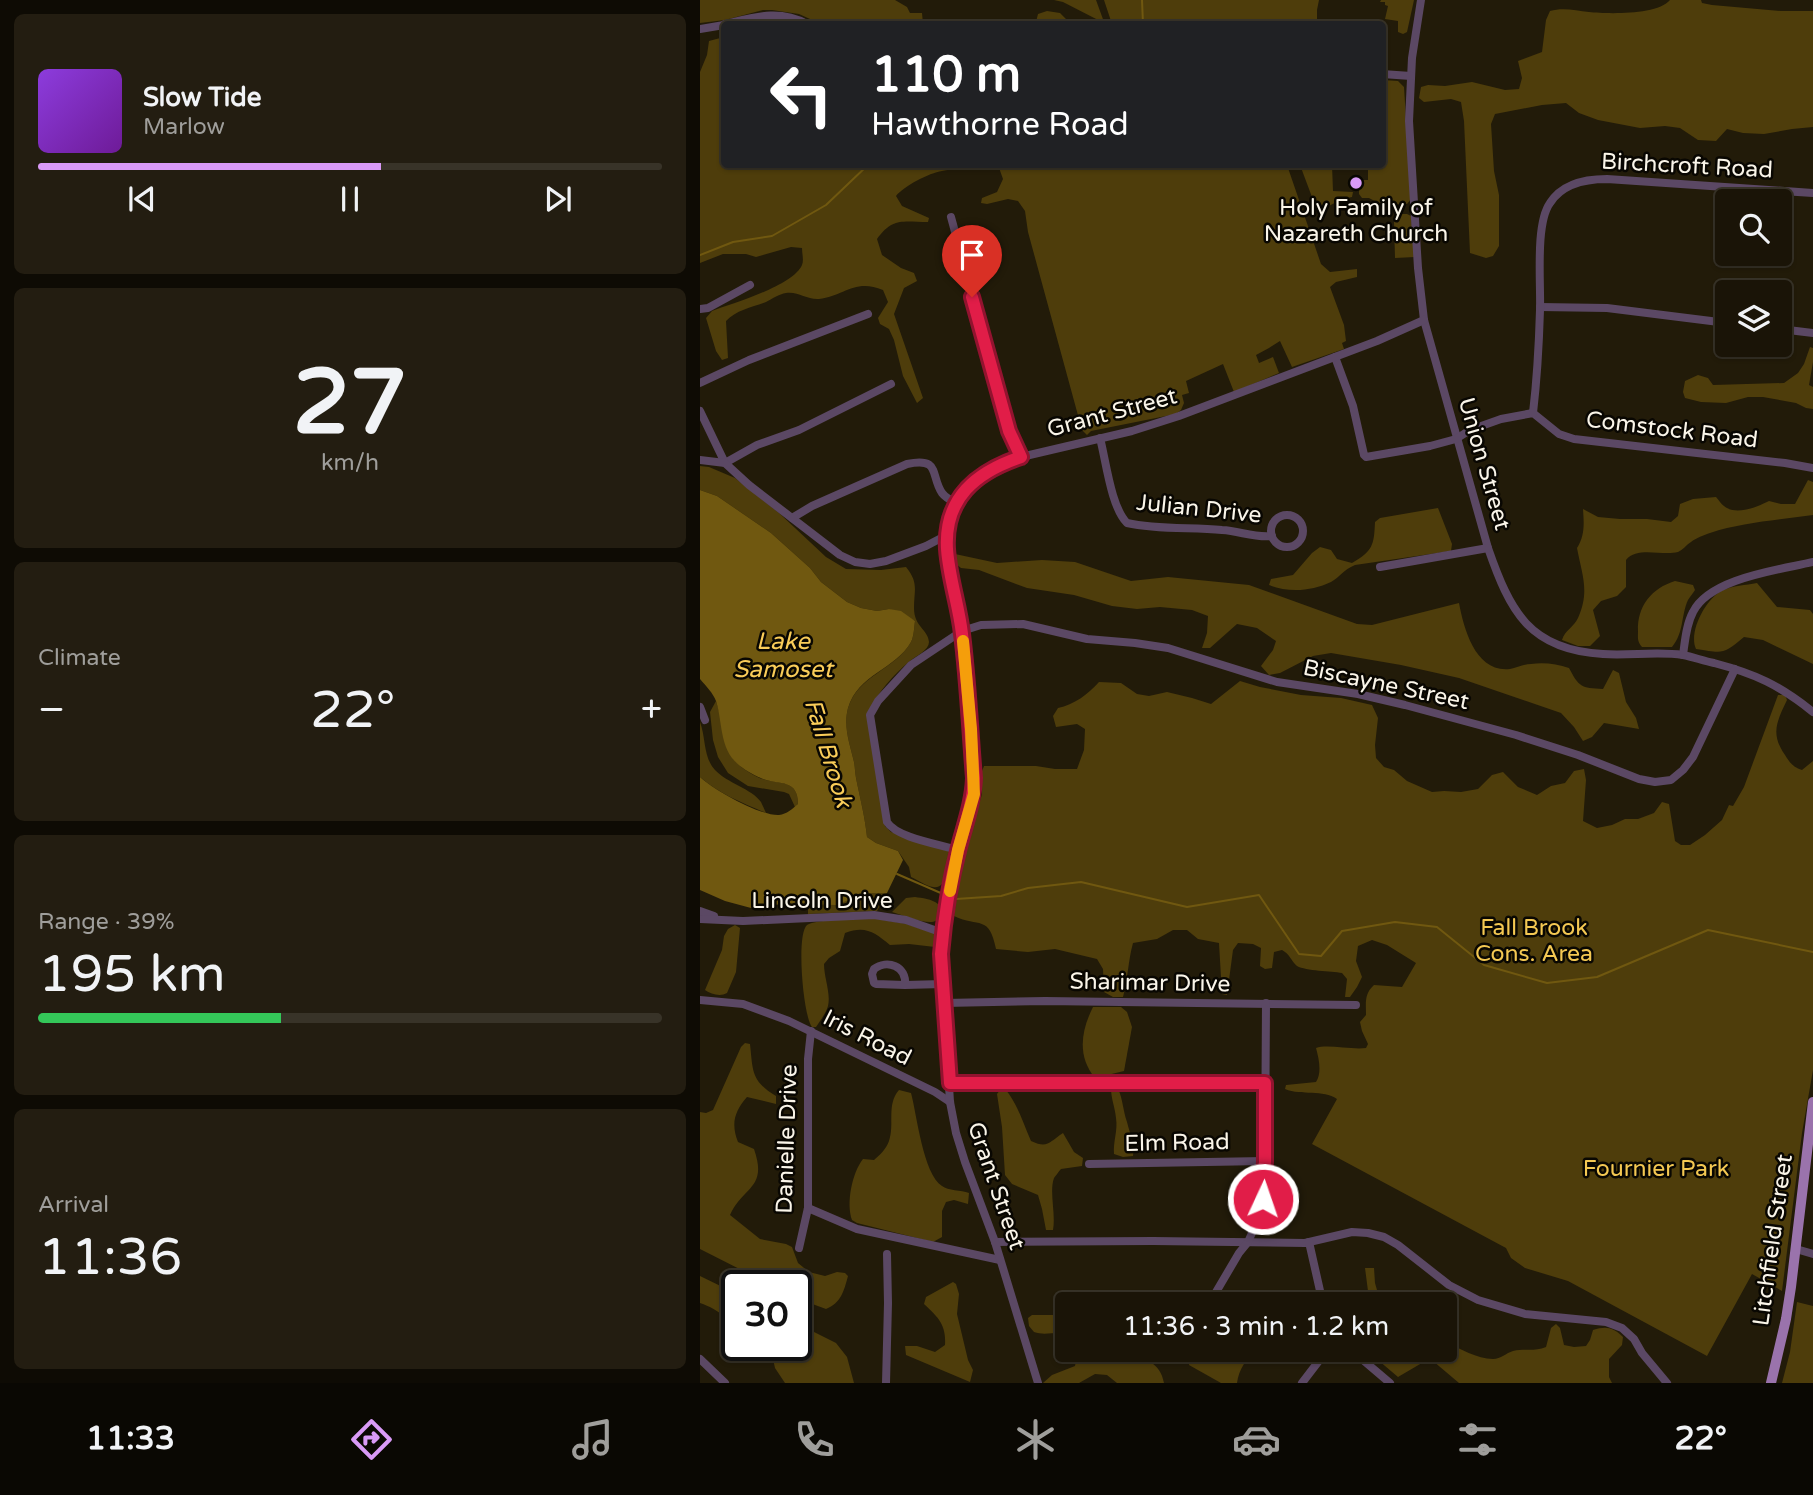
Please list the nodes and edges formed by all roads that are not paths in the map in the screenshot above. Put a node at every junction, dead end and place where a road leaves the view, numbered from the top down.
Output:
1 (1421, 0) edge
2 (740, 21) edge
3 (798, 21) edge
4 (721, 26) edge
5 (700, 29) edge
6 (1386, 74) edge
7 (1411, 76) junction
8 (1813, 193) edge
9 (951, 217) dead end
10 (750, 285) dead end
11 (1540, 307) junction
12 (700, 309) edge
13 (868, 314) dead end
14 (1424, 320) junction
15 (1715, 322) edge
16 (1792, 330) edge
17 (1813, 333) edge
18 (1335, 357) junction
19 (700, 383) edge
20 (891, 384) dead end
21 (700, 411) edge
22 (1533, 413) junction
23 (1100, 438) junction
24 (1456, 439) junction
25 (1021, 457) junction
26 (700, 460) edge
27 (725, 463) junction
28 (1813, 468) edge
29 (956, 503) junction
30 (792, 518) junction
31 (947, 535) junction
32 (1272, 536) dead end
33 (1488, 548) junction
34 (1813, 562) edge
35 (1380, 567) dead end
36 (962, 631) junction
37 (1683, 655) junction
38 (1735, 669) junction
39 (700, 707) edge
40 (1813, 712) edge
41 (705, 720) dead end
42 (958, 850) junction
43 (700, 911) edge
44 (700, 919) edge
45 (727, 919) junction
46 (943, 933) junction
47 (943, 984) junction
48 (905, 985) dead end
49 (700, 1000) edge
50 (944, 1003) junction
51 (1266, 1003) junction
52 (1356, 1005) dead end
53 (811, 1031) junction
54 (950, 1083) junction
55 (1265, 1083) junction
56 (950, 1102) junction
57 (1813, 1102) edge
58 (1810, 1150) edge
59 (1265, 1161) junction
60 (1089, 1164) dead end
61 (808, 1208) junction
62 (995, 1242) junction
63 (1248, 1242) junction
64 (1309, 1242) junction
65 (799, 1248) dead end
66 (1796, 1249) junction
67 (887, 1254) dead end
68 (1813, 1254) edge
69 (1000, 1260) junction
70 (1216, 1292) edge
71 (1320, 1292) edge
72 (700, 1359) edge
73 (1318, 1362) edge
74 (1365, 1362) edge
75 (724, 1383) edge
76 (886, 1383) edge
77 (1038, 1383) edge
78 (1302, 1383) edge
79 (1390, 1383) edge
80 (1667, 1383) edge
81 (1771, 1383) edge

1 - 7 street, Union Street
2 - 3 street
4 - 5 street
6 - 7 street
7 - 14 street, Union Street
8 - 11 street, Birchcroft Road
9 - 25 street
10 - 12 street
11 - 15 street
11 - 22 street
13 - 19 street
14 - 18 street, Grant Street
14 - 24 street, Union Street
16 - 17 street
18 - 23 street, Grant Street
18 - 24 street
20 - 27 street
21 - 27 street
22 - 24 street
22 - 28 street, Comstock Road
23 - 25 street, Grant Street
23 - 32 street, Julian Drive
24 - 33 street, Union Street
25 - 29 street, Grant Street
26 - 27 street
27 - 30 street
29 - 30 street
29 - 31 street, Grant Street
30 - 31 street
31 - 36 street, Grant Street
33 - 35 street
33 - 37 street, Union Street
34 - 37 street
36 - 38 street, Biscayne Street
36 - 42 street, Grant Street
36 - 42 street
37 - 38 street, Union Street
38 - 40 street, Union Street
39 - 41 street
42 - 46 street, Grant Street
43 - 45 street
44 - 45 street, Lincoln Drive
45 - 46 street, Lincoln Drive
46 - 47 street, Grant Street
47 - 48 street
47 - 50 street, Grant Street
49 - 53 street, Iris Road
50 - 51 street, Sharimar Drive
50 - 54 street, Grant Street
51 - 52 street, Sharimar Drive
51 - 55 street
53 - 56 street, Iris Road
53 - 61 street, Danielle Drive
54 - 55 street
54 - 56 street, Grant Street
55 - 59 street
56 - 62 street, Grant Street
57 - 58 main road, Litchfield Street
58 - 66 main road, Litchfield Street
59 - 60 street, Elm Road
59 - 63 street
61 - 65 street, Danielle Drive
61 - 69 street
62 - 63 street
62 - 69 street, Grant Street
63 - 64 street
63 - 70 street
64 - 71 street
64 - 80 street
66 - 68 street
66 - 81 main road, Litchfield Street
67 - 76 street
69 - 77 street, Grant Street
72 - 75 street
73 - 78 street
74 - 79 street

